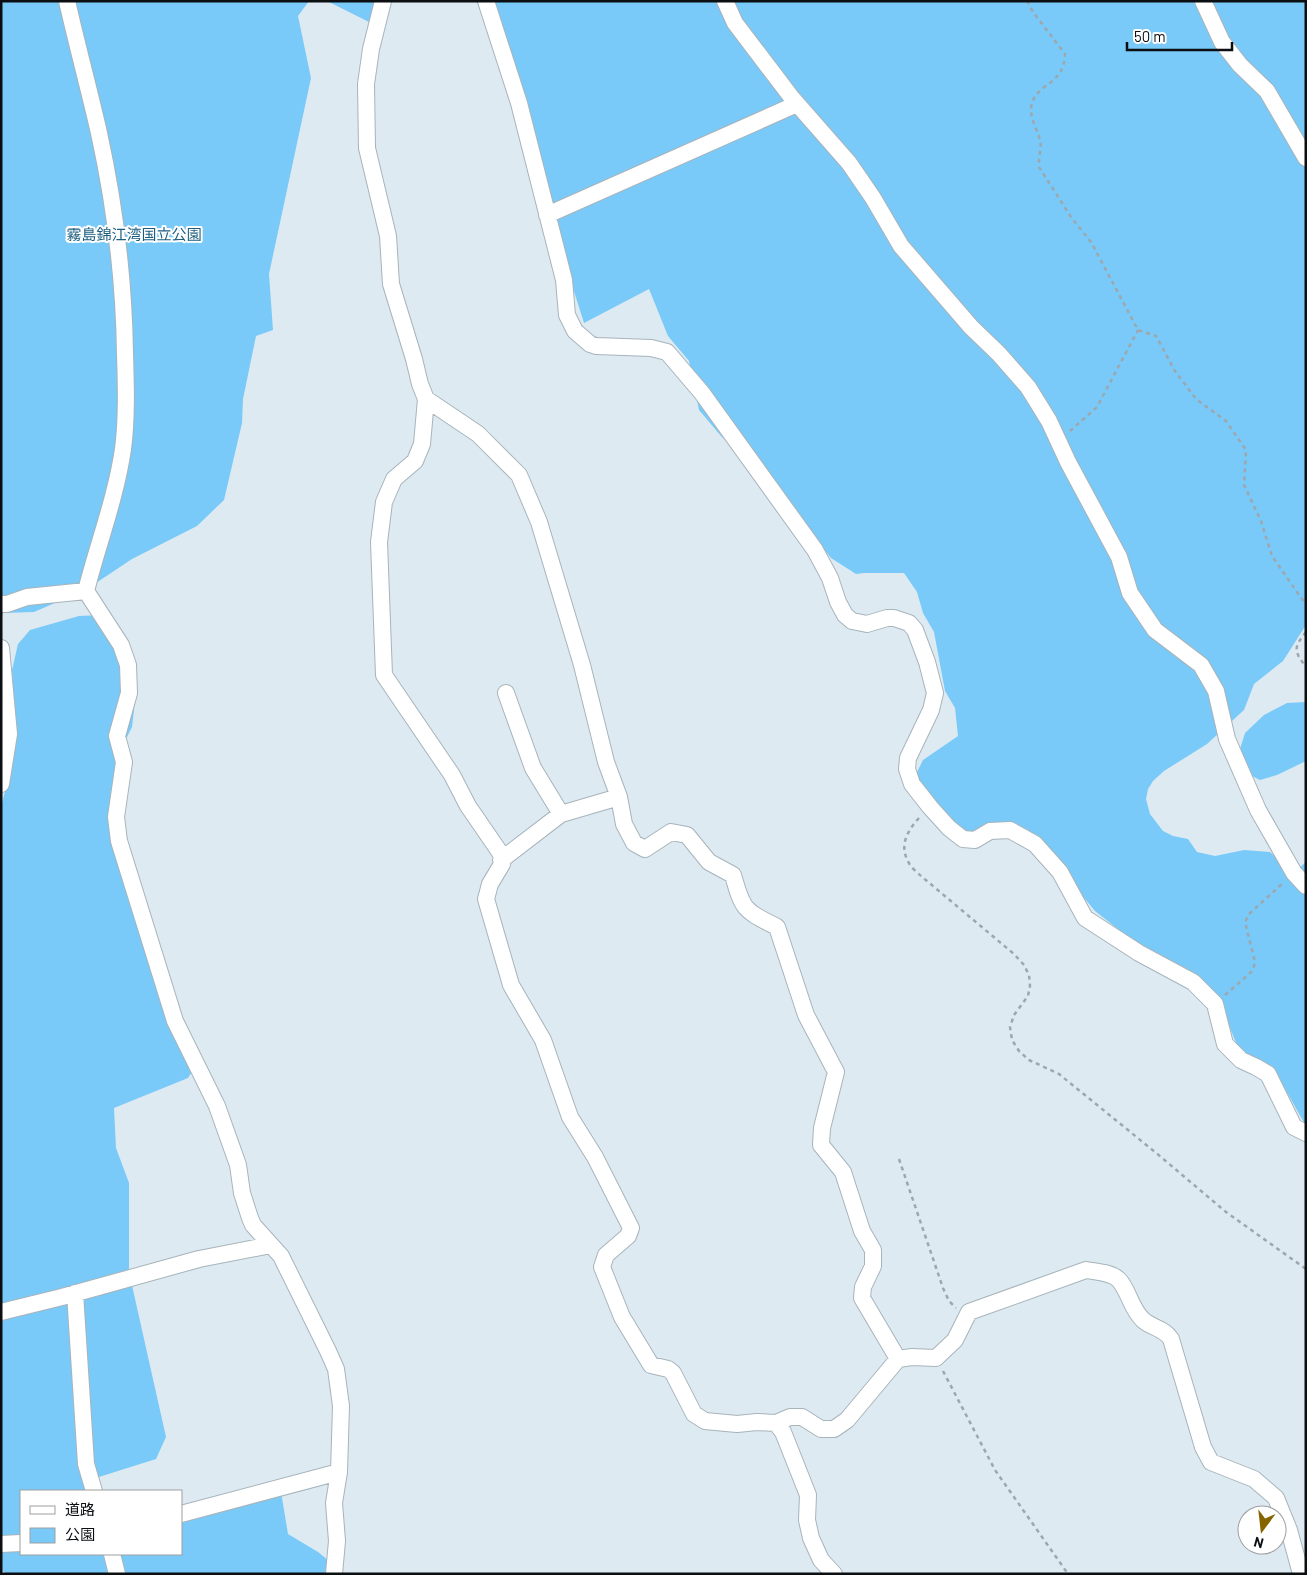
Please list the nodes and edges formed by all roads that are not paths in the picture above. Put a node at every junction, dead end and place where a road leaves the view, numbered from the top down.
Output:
1 (67, 1) edge
2 (383, 1) edge
3 (486, 1) edge
4 (725, 1) edge
5 (1202, 1) edge
6 (797, 104) junction
7 (1306, 158) edge
8 (547, 215) junction
9 (426, 399) junction
10 (86, 591) junction
11 (1, 604) edge
12 (1, 648) edge
13 (506, 693) dead end
14 (1, 784) edge
15 (619, 797) junction
16 (561, 814) junction
17 (501, 860) junction
18 (1306, 886) edge
19 (1306, 1133) edge
20 (271, 1245) junction
21 (75, 1293) junction
22 (1, 1312) edge
23 (898, 1360) junction
24 (776, 1423) junction
25 (339, 1472) junction
26 (94, 1490) edge
27 (182, 1514) edge
28 (20, 1543) edge
29 (1, 1544) edge
30 (112, 1555) edge
31 (117, 1574) edge
32 (334, 1574) edge
33 (834, 1574) edge
34 (1300, 1574) edge

1 - 10 street
2 - 9 street
3 - 8 street
4 - 6 street
5 - 7 street
6 - 8 street
6 - 18 street
8 - 19 street
9 - 15 street
9 - 17 street
10 - 11 street
10 - 20 street
12 - 14 street
13 - 16 street
15 - 16 street
15 - 23 street
16 - 17 street
17 - 24 street
20 - 21 street
20 - 25 street
21 - 22 street
21 - 26 street
23 - 24 street
23 - 34 street
24 - 33 street
25 - 27 street
25 - 32 street
28 - 29 street
30 - 31 street

